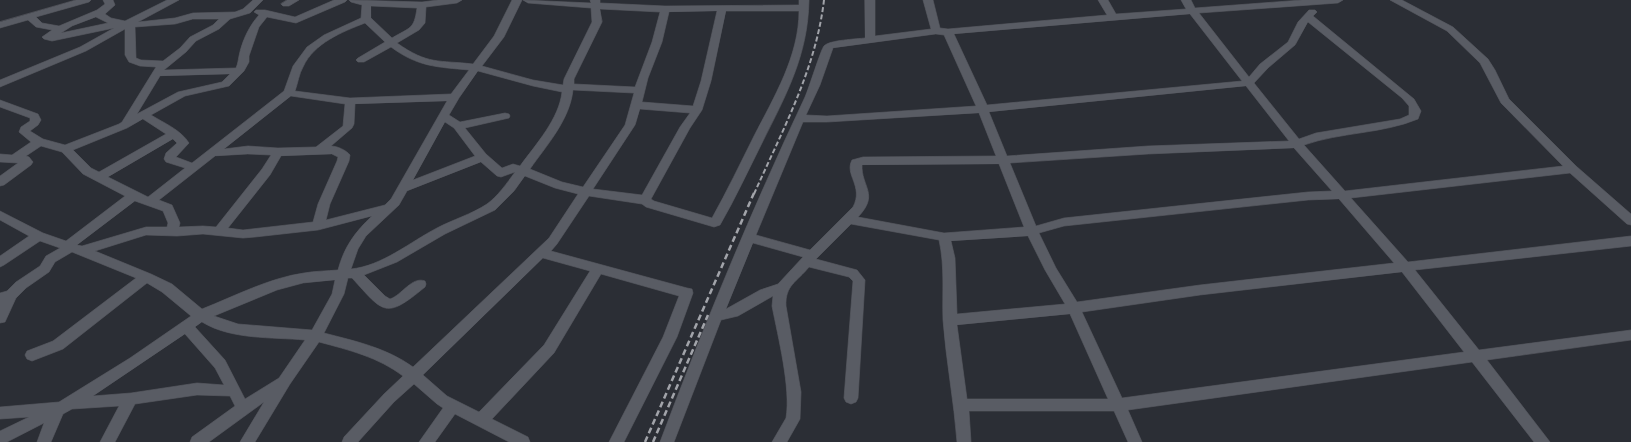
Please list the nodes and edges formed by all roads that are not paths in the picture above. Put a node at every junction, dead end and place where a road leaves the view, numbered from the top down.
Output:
1 (86, 0) edge
2 (108, 0) edge
3 (174, 0) edge
4 (258, 0) edge
5 (342, 0) edge
6 (354, 0) edge
7 (457, 0) edge
8 (517, 0) edge
9 (528, 0) edge
10 (870, 0) edge
11 (928, 0) edge
12 (1103, 0) edge
13 (1338, 0) edge
14 (1395, 0) edge
15 (1319, 1) edge
16 (367, 3) junction
17 (417, 3) edge
18 (595, 3) edge
19 (804, 4) edge
20 (735, 5) edge
21 (1189, 5) edge
22 (665, 9) junction
23 (722, 9) junction
24 (246, 11) junction
25 (100, 12) junction
26 (265, 14) junction
27 (227, 16) junction
28 (30, 17) junction
29 (1113, 17) junction
30 (1308, 17) junction
31 (366, 19) junction
32 (125, 24) junction
33 (0, 26) edge
34 (60, 29) junction
35 (942, 32) junction
36 (870, 39) junction
37 (389, 43) junction
38 (361, 60) dead end
39 (164, 64) junction
40 (476, 68) junction
41 (239, 71) junction
42 (156, 73) junction
43 (0, 84) edge
44 (1249, 84) junction
45 (567, 88) junction
46 (639, 90) junction
47 (289, 92) junction
48 (454, 97) junction
49 (350, 101) junction
50 (0, 103) edge
51 (635, 105) junction
52 (983, 108) junction
53 (697, 110) junction
54 (144, 115) junction
55 (444, 116) junction
56 (504, 116) dead end
57 (799, 118) junction
58 (126, 124) junction
59 (458, 126) junction
60 (174, 134) junction
61 (39, 142) junction
62 (1298, 144) junction
63 (66, 150) junction
64 (319, 150) junction
65 (212, 152) junction
66 (278, 152) junction
67 (482, 157) junction
68 (0, 158) edge
69 (14, 159) junction
70 (1005, 160) junction
71 (193, 167) junction
72 (1572, 169) junction
73 (522, 170) junction
74 (99, 177) junction
75 (0, 182) edge
76 (403, 188) junction
77 (586, 192) junction
78 (1341, 195) junction
79 (134, 196) junction
80 (644, 200) junction
81 (150, 201) junction
82 (389, 208) junction
83 (0, 215) edge
84 (848, 219) junction
85 (1631, 221) edge
86 (318, 226) junction
87 (219, 231) junction
88 (1032, 231) junction
89 (172, 232) junction
90 (39, 236) junction
91 (944, 237) junction
92 (750, 238) junction
93 (1631, 241) edge
94 (73, 248) junction
95 (540, 253) junction
96 (809, 259) junction
97 (0, 262) edge
98 (1405, 267) junction
99 (598, 268) junction
100 (350, 273) junction
101 (146, 277) junction
102 (420, 284) dead end
103 (781, 289) junction
104 (5, 296) edge
105 (1074, 308) junction
106 (202, 315) junction
107 (716, 315) junction
108 (0, 318) edge
109 (950, 320) junction
110 (186, 326) junction
111 (1631, 335) edge
112 (316, 336) junction
113 (32, 355) dead end
114 (1476, 356) junction
115 (413, 375) junction
116 (285, 380) junction
117 (234, 390) junction
118 (851, 398) dead end
119 (131, 399) junction
120 (64, 405) junction
121 (961, 405) junction
122 (1118, 405) junction
123 (453, 406) junction
124 (243, 408) junction
125 (0, 413) edge
126 (481, 420) junction
127 (0, 438) edge
128 (249, 441) edge
129 (44, 442) edge
130 (107, 442) edge
131 (197, 442) edge
132 (349, 442) edge
133 (426, 442) edge
134 (523, 442) edge
135 (616, 442) edge
136 (667, 442) edge
137 (779, 442) edge
138 (964, 442) edge
139 (1135, 442) edge
140 (1543, 442) edge

1 - 28 street
2 - 25 street
3 - 32 street
4 - 24 street
5 - 26 street
6 - 16 street
7 - 17 street
8 - 40 street
9 - 18 street
10 - 36 street
11 - 35 street
12 - 29 street
13 - 15 street
14 - 72 street
15 - 21 street
15 - 30 street
16 - 17 street
16 - 31 street
17 - 37 street
18 - 22 street
18 - 45 street
19 - 20 street
19 - 80 street
20 - 23 street
21 - 29 street
21 - 44 street
22 - 23 street
22 - 46 street
23 - 53 street
24 - 26 street
24 - 27 street
25 - 32 street
25 - 34 street
26 - 41 street
27 - 32 street
27 - 39 street
28 - 33 street
28 - 34 street
29 - 35 street
30 - 44 street
30 - 62 street
31 - 37 street
31 - 47 street
32 - 34 street
32 - 39 street
32 - 43 street
35 - 36 street
35 - 52 street
36 - 57 street
37 - 38 street
37 - 40 street
39 - 42 street
40 - 45 street
40 - 48 street
41 - 42 street
41 - 54 street
42 - 58 street
44 - 52 street
44 - 62 street
45 - 46 street
45 - 73 street
46 - 51 street
47 - 49 street
47 - 65 street
48 - 49 street
48 - 55 street
49 - 64 street
50 - 61 street
51 - 53 street
51 - 77 street
52 - 57 street
52 - 70 street
53 - 80 street
54 - 58 street
54 - 60 street
55 - 59 street
55 - 76 street
56 - 59 street
57 - 92 street
58 - 63 street
59 - 67 street
60 - 71 street
60 - 74 street
61 - 63 street
61 - 69 street
62 - 70 street
62 - 78 street
63 - 74 street
64 - 66 street
64 - 86 street
65 - 66 street
65 - 71 street
66 - 87 street
67 - 73 street
67 - 76 street
68 - 69 street
69 - 75 street
70 - 84 street
70 - 88 street
71 - 81 street
72 - 78 street
72 - 85 street
73 - 77 street
73 - 100 street
74 - 79 street
76 - 82 street
77 - 80 street
77 - 95 street
78 - 88 street
78 - 98 street
79 - 81 street
79 - 94 street
81 - 89 street
82 - 86 street
82 - 100 street
83 - 90 street
84 - 91 street
84 - 96 street
86 - 87 street
87 - 89 street
88 - 91 street
88 - 105 street
89 - 94 street
90 - 94 street
90 - 97 street
91 - 109 street
92 - 96 street
92 - 107 street
93 - 98 street
94 - 101 street
94 - 104 street
95 - 99 street
95 - 115 street
96 - 103 street
96 - 118 street
98 - 105 street
98 - 114 street
99 - 126 street
99 - 135 street
100 - 102 street
100 - 106 street
100 - 112 street
101 - 106 street
101 - 113 street
103 - 107 street
103 - 137 street
104 - 108 street
105 - 109 street
105 - 122 street
106 - 110 street
106 - 112 street
107 - 136 street
109 - 121 street
110 - 117 street
110 - 120 street
111 - 114 street
112 - 115 street
112 - 116 street
114 - 122 street
114 - 140 street
115 - 123 street
115 - 132 street
116 - 124 street
116 - 128 street
117 - 119 street
117 - 124 street
119 - 120 street
119 - 130 street
120 - 125 street
120 - 127 street
120 - 129 street
121 - 122 street
121 - 138 street
122 - 139 street
123 - 126 street
123 - 133 street
124 - 131 street
126 - 134 street

